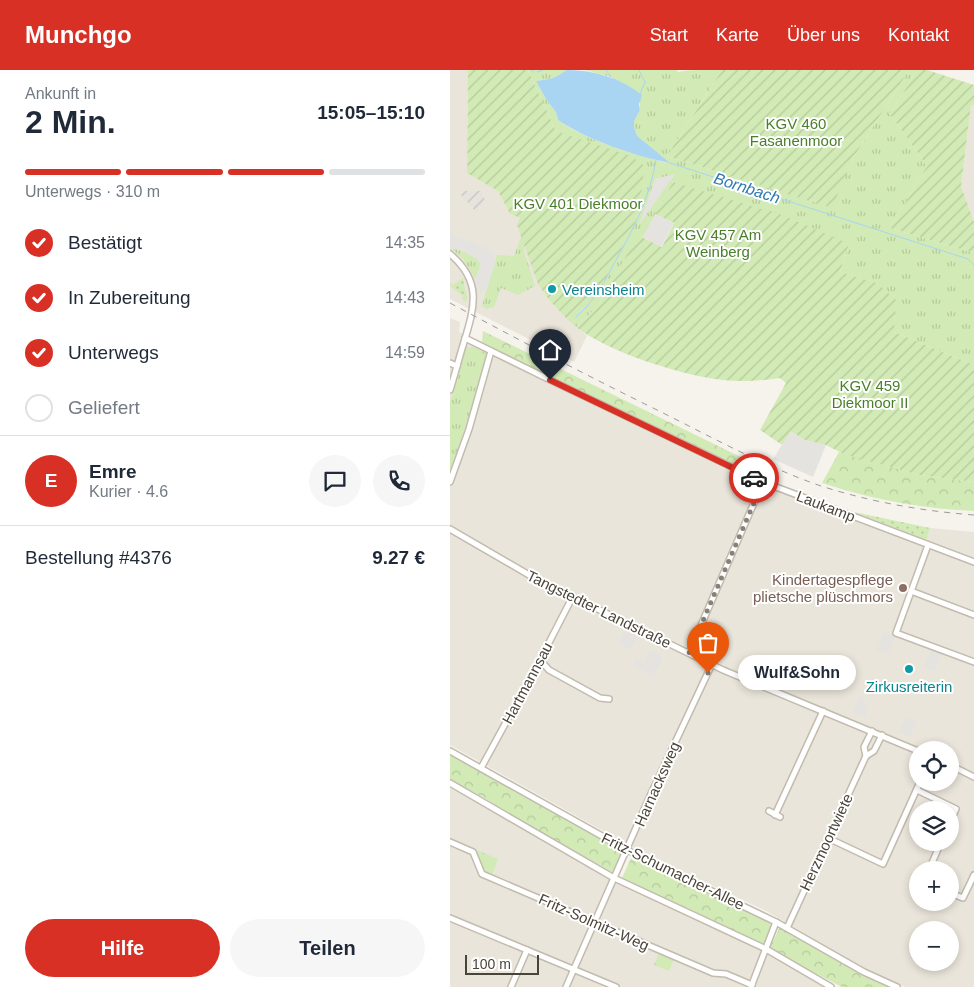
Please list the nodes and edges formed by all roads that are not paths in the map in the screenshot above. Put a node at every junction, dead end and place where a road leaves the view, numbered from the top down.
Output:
1 (450, 254) edge
2 (465, 338) junction
3 (491, 351) junction
4 (450, 363) edge
5 (457, 366) junction
6 (450, 390) edge
7 (450, 482) edge
8 (763, 482) junction
9 (450, 529) edge
10 (928, 545) junction
11 (974, 562) edge
12 (911, 591) junction
13 (573, 596) junction
14 (974, 615) edge
15 (689, 653) junction
16 (540, 660) junction
17 (974, 662) edge
18 (712, 664) junction
19 (609, 700) dead end
20 (823, 712) junction
21 (872, 731) junction
22 (882, 735) junction
23 (909, 747) edge
24 (450, 751) edge
25 (866, 756) junction
26 (481, 768) junction
27 (959, 769) edge
28 (974, 776) edge
29 (450, 783) edge
30 (917, 791) edge
31 (919, 791) edge
32 (938, 801) edge
33 (769, 811) dead end
34 (828, 838) junction
35 (450, 842) edge
36 (627, 850) junction
37 (974, 875) edge
38 (614, 878) junction
39 (959, 896) edge
40 (450, 918) edge
41 (595, 921) junction
42 (776, 922) junction
43 (787, 928) junction
44 (766, 949) junction
45 (527, 950) junction
46 (574, 969) junction
47 (752, 986) edge
48 (511, 987) edge
49 (566, 987) edge
50 (616, 987) edge
51 (831, 987) edge
52 (897, 987) edge

1 - 2 street
2 - 3 street, Laukamp
2 - 5 street
3 - 7 street
3 - 8 street, Laukamp
4 - 5 street
5 - 6 street
8 - 10 street, Laukamp
8 - 15 street
9 - 13 street, Tangstedter Landstraße
10 - 11 street, Laukamp
10 - 12 street
12 - 14 street
12 - 17 street
13 - 15 street, Tangstedter Landstraße
13 - 16 street, Hartmannsau
15 - 18 street, Tangstedter Landstraße
16 - 19 street
16 - 26 street, Hartmannsau
18 - 20 street, Tangstedter Landstraße
18 - 36 street, Harnacksweg
20 - 21 street, Tangstedter Landstraße
20 - 33 street
21 - 22 street, Tangstedter Landstraße
21 - 25 street, Herzmoortwiete
22 - 23 street, Tangstedter Landstraße
22 - 25 street, Herzmoortwiete
24 - 26 street, Fritz-Schumacher-Allee
25 - 34 street, Herzmoortwiete
26 - 36 street, Fritz-Schumacher-Allee
27 - 28 street
29 - 38 street, Fritz-Schumacher-Allee
30 - 34 street
31 - 32 street
34 - 43 street, Herzmoortwiete
35 - 41 street, Fritz-Solmitz-Weg
36 - 38 street, Harnacksweg
36 - 42 street, Fritz-Schumacher-Allee
37 - 39 street
38 - 41 street, Harnacksweg
38 - 44 street, Fritz-Schumacher-Allee
40 - 45 street
41 - 46 street, Harnacksweg
41 - 47 street, Fritz-Solmitz-Weg
42 - 43 street, Fritz-Schumacher-Allee
42 - 44 street
43 - 52 street, Fritz-Schumacher-Allee
44 - 47 street
44 - 51 street, Fritz-Schumacher-Allee
45 - 46 street
45 - 48 street
46 - 49 street, Harnacksweg
46 - 50 street

